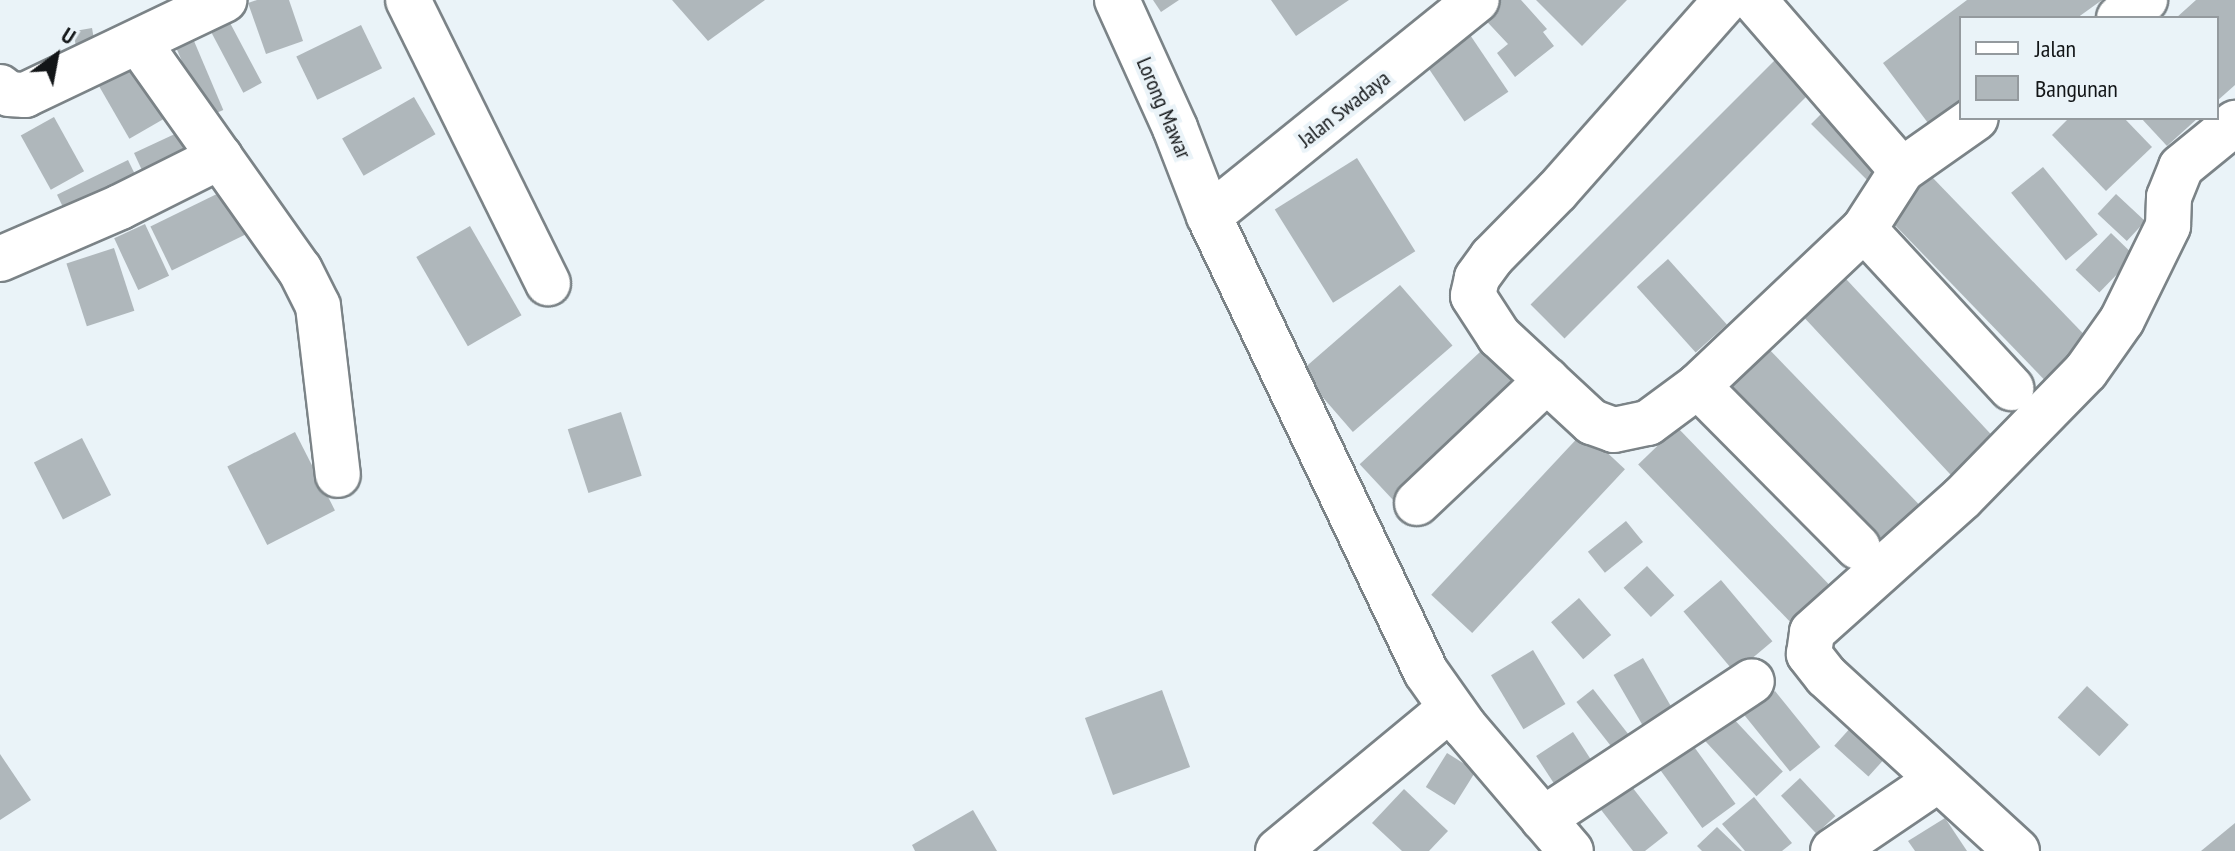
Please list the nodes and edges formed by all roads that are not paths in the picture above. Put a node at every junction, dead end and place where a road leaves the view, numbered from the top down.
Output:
1 (224, 0) edge
2 (408, 0) edge
3 (1117, 0) edge
4 (1477, 0) edge
5 (1726, 0) edge
6 (1754, 0) edge
7 (2145, 0) edge
8 (2122, 16) edge
9 (139, 43) junction
10 (0, 87) edge
11 (1973, 120) edge
12 (2235, 123) edge
13 (220, 157) junction
14 (1902, 170) junction
15 (1209, 216) junction
16 (1864, 229) junction
17 (0, 259) edge
18 (548, 283) dead end
19 (1547, 380) junction
20 (1698, 386) junction
21 (2011, 388) dead end
22 (338, 475) dead end
23 (1417, 503) dead end
24 (1858, 547) dead end
25 (1752, 681) dead end
26 (1451, 708) junction
27 (1938, 780) junction
28 (1557, 835) edge
29 (1278, 851) edge
30 (1833, 851) edge
31 (2017, 851) edge

1 - 9 street
2 - 18 street
3 - 15 street, Lorong Mawar
4 - 15 street, Jalan Swadaya
5 - 19 street
6 - 14 street
7 - 8 street
9 - 10 street
9 - 13 street
11 - 14 street
12 - 27 street
13 - 17 street
13 - 22 street
14 - 16 street
15 - 26 street, Lorong Mawar
16 - 20 street
16 - 21 street
19 - 20 street
19 - 23 street
20 - 24 street
25 - 28 street
26 - 28 street, Lorong Mawar
26 - 29 street
27 - 30 street
27 - 31 street

